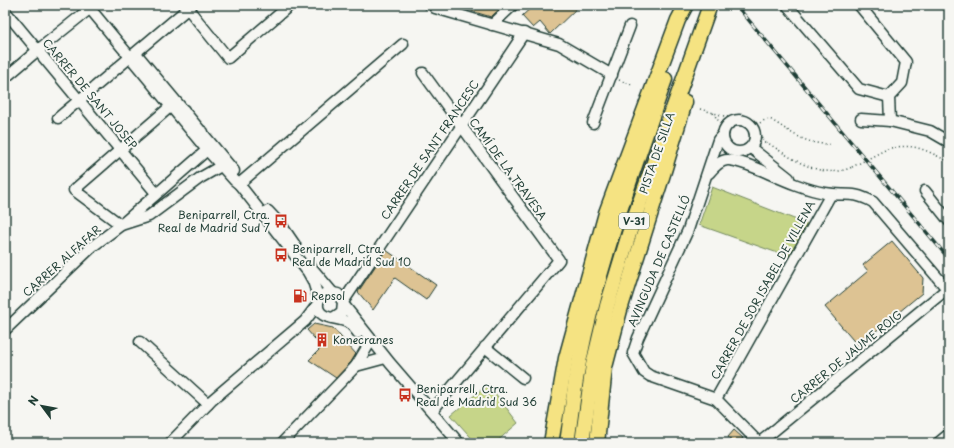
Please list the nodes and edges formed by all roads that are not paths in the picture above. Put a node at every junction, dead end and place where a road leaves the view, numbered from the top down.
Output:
1 (290, 5) edge
2 (513, 5) edge
3 (686, 5) edge
4 (690, 5) edge
5 (711, 5) edge
6 (787, 5) edge
7 (859, 5) edge
8 (188, 6) edge
9 (91, 7) edge
10 (432, 9) road end
11 (5, 11) edge
12 (492, 24) junction
13 (630, 26) dead end
14 (524, 33) junction
15 (403, 44) dead end
16 (38, 50) junction
17 (133, 55) junction
18 (423, 73) dead end
19 (5, 78) edge
20 (616, 78) junction
21 (889, 97) junction
22 (80, 100) junction
23 (171, 106) junction
24 (184, 110) junction
25 (58, 118) dead end
26 (861, 119) dead end
27 (890, 121) junction
28 (592, 123) dead end
29 (461, 124) junction
30 (203, 132) junction
31 (724, 132) junction
32 (755, 136) junction
33 (949, 142) edge
34 (120, 150) junction
35 (207, 150) junction
36 (741, 153) junction
37 (224, 164) junction
38 (745, 164) junction
39 (707, 176) junction
40 (238, 180) junction
41 (798, 185) junction
42 (925, 191) dead end
43 (156, 193) junction
44 (831, 194) junction
45 (250, 198) junction
46 (949, 220) edge
47 (121, 225) junction
48 (356, 281) junction
49 (948, 290) edge
50 (334, 292) junction
51 (318, 302) junction
52 (344, 303) junction
53 (328, 317) junction
54 (304, 321) junction
55 (5, 330) edge
56 (140, 342) dead end
57 (369, 344) junction
58 (485, 347) junction
59 (386, 361) junction
60 (356, 366) junction
61 (523, 378) dead end
62 (716, 398) junction
63 (208, 404) junction
64 (432, 411) junction
65 (949, 434) edge
66 (170, 443) edge
67 (282, 443) edge
68 (458, 443) edge
69 (551, 443) edge
70 (567, 443) edge
71 (582, 443) edge
72 (597, 443) edge
73 (759, 443) edge
74 (938, 443) edge

1 - 8 street
2 - 12 street
3 - 69 highway
4 - 70 highway, PISTA DE SILLA / V-31
5 - 71 highway, PISTA DE SILLA / V-31
5 - 72 highway
6 - 21 street
7 - 21 street
8 - 17 street
9 - 16 street
9 - 17 street
10 - 12 street
11 - 16 street, CARRER DE SANT JOSEP
12 - 14 street
13 - 20 street
14 - 20 street
14 - 29 street, CARRER DE SANT FRANCESC
15 - 40 street
16 - 19 street
16 - 22 street, CARRER DE SANT JOSEP
17 - 22 street
17 - 23 street
17 - 24 street
18 - 29 street, CAMÍ DE LA TRAVESA
20 - 28 street
21 - 27 street
22 - 25 street
22 - 34 street, CARRER DE SANT JOSEP
23 - 24 street
23 - 34 street
23 - 35 street
24 - 30 street
26 - 27 street
27 - 33 street
29 - 48 street, CARRER DE SANT FRANCESC
29 - 58 street, CAMÍ DE LA TRAVESA
30 - 35 street
30 - 37 street
31 - 32 street
31 - 36 street
31 - 39 street, AVINGUDA DE CASTELLÓ
32 - 36 street
32 - 41 street
34 - 43 street, CARRER DE SANT JOSEP
34 - 47 street
35 - 37 street
35 - 43 street
36 - 38 street
37 - 40 street
37 - 47 street, CARRER ALFAFAR
38 - 39 street
38 - 41 street
39 - 62 street, AVINGUDA DE CASTELLÓ
40 - 45 street
41 - 44 street
42 - 46 street
43 - 47 street
44 - 49 street
44 - 62 street, CARRER DE SOR ISABEL DE VILLENA
45 - 50 street
45 - 51 street
47 - 55 street, CARRER ALFAFAR
48 - 50 street, CARRER DE SANT FRANCESC
48 - 52 street, CARRER DE SANT FRANCESC
49 - 73 street, CARRER DE JAUME ROIG
50 - 51 street
50 - 52 street
51 - 53 street
51 - 54 street
52 - 53 street
52 - 59 street
53 - 54 street
53 - 57 street
54 - 63 street
56 - 63 street
57 - 59 street
57 - 60 street
58 - 61 street
58 - 64 street
59 - 60 street
59 - 64 street
60 - 67 street
62 - 73 street
63 - 66 street
64 - 68 street
65 - 74 street

